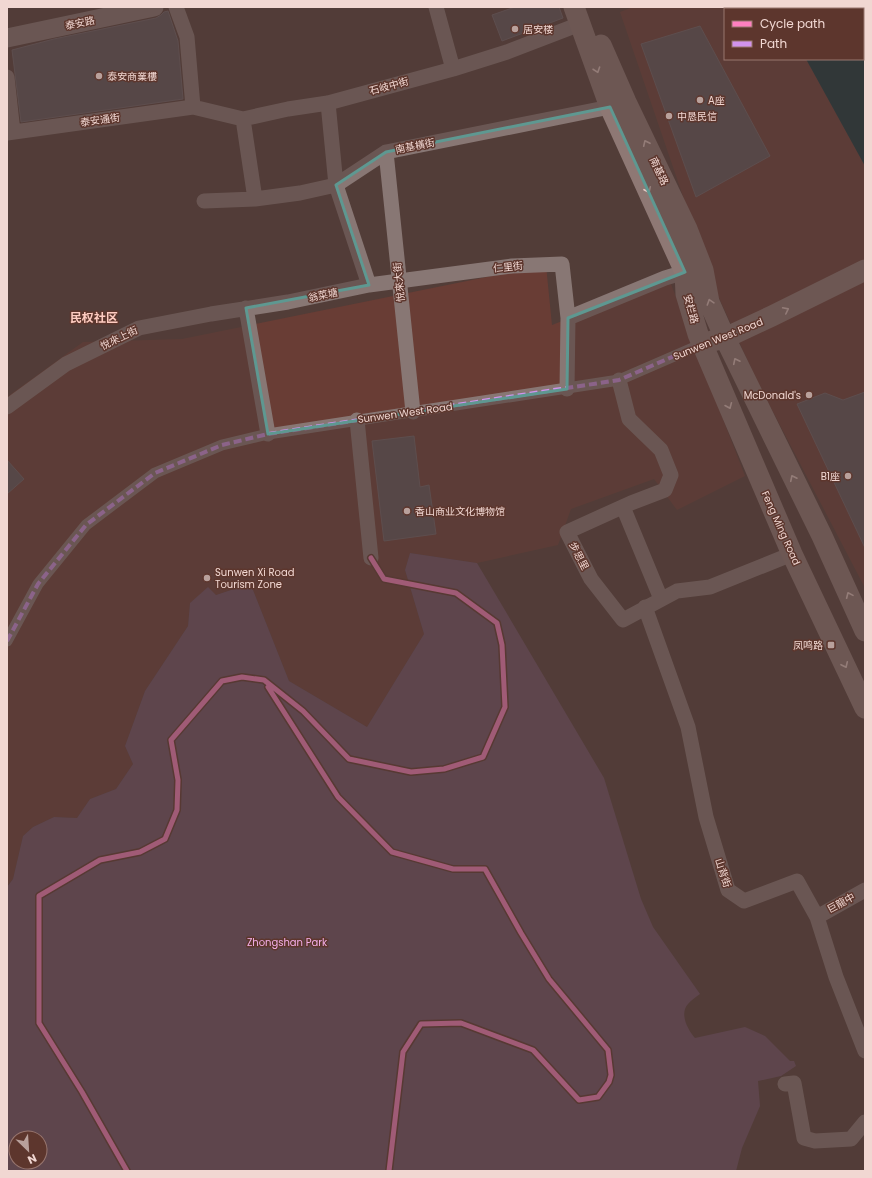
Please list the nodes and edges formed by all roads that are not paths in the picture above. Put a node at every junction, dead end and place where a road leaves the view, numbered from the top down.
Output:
1 (154, 7) edge
2 (176, 7) edge
3 (436, 7) edge
4 (580, 13) edge
5 (7, 38) edge
6 (453, 69) junction
7 (7, 78) edge
8 (328, 103) junction
9 (193, 107) junction
10 (610, 107) junction
11 (243, 119) junction
12 (10, 132) edge
13 (386, 152) junction
14 (336, 185) junction
15 (255, 199) junction
16 (204, 201) dead end
17 (865, 270) edge
18 (685, 272) junction
19 (399, 281) junction
20 (370, 285) junction
21 (246, 308) junction
22 (568, 318) junction
23 (725, 338) junction
24 (702, 344) junction
25 (619, 380) junction
26 (567, 389) junction
27 (7, 406) edge
28 (413, 412) junction
29 (357, 420) junction
30 (268, 434) junction
31 (623, 507) junction
32 (792, 554) junction
33 (371, 558) dead end
34 (661, 599) junction
35 (645, 608) junction
36 (865, 631) edge
37 (7, 641) edge
38 (865, 708) edge
39 (865, 890) edge
40 (817, 917) junction
41 (865, 1051) edge
42 (785, 1084) dead end
43 (865, 1122) edge

1 - 5 street, 泰安路
2 - 9 street
3 - 6 street
4 - 6 street, 石岐中街
4 -> 10 main road, 南基路
23 -> 4 main road, 南基路
6 - 8 street, 石岐中街
7 - 12 street
8 - 11 street, 石岐中街
8 - 14 street
9 - 11 street, 石岐中街
9 - 12 street, 泰安通街
10 - 13 street, 南基橫街
10 -> 18 main road, 南基路
11 - 15 street
13 - 14 street, 南基橫街
13 - 19 street, 悅來大街
14 - 15 street, 南基橫街
14 - 20 street
15 - 16 street, 南基橫街
23 -> 17 main road, Sunwen West Road
18 - 22 street
18 - 24 main road, 安栏路
19 - 20 street, 翁菜塘
19 - 22 street, 仁里街
19 - 28 street, 悅來大街
20 - 21 street, 翁菜塘
21 - 27 street, 悅來上街
21 - 30 street
22 - 26 street, 仁里街
23 - 24 main road, Sunwen West Road
36 -> 23 main road
24 - 25 street, Sunwen West Road
24 -> 32 main road, Feng Ming Road
25 - 26 street, Sunwen West Road
25 - 31 street, 步思里
26 - 28 street, Sunwen West Road
28 - 29 street, Sunwen West Road
29 - 30 street, Sunwen West Road
29 - 33 street
30 - 37 street, Sunwen West Road
31 - 34 street
31 - 35 street, 步思里
32 - 34 street, 步思里
32 -> 38 main road, Feng Ming Road
34 - 35 street, 步思里
35 - 40 street, 山背街
39 - 40 street, 巨龍中
40 - 41 street, 山背街
42 - 43 street

